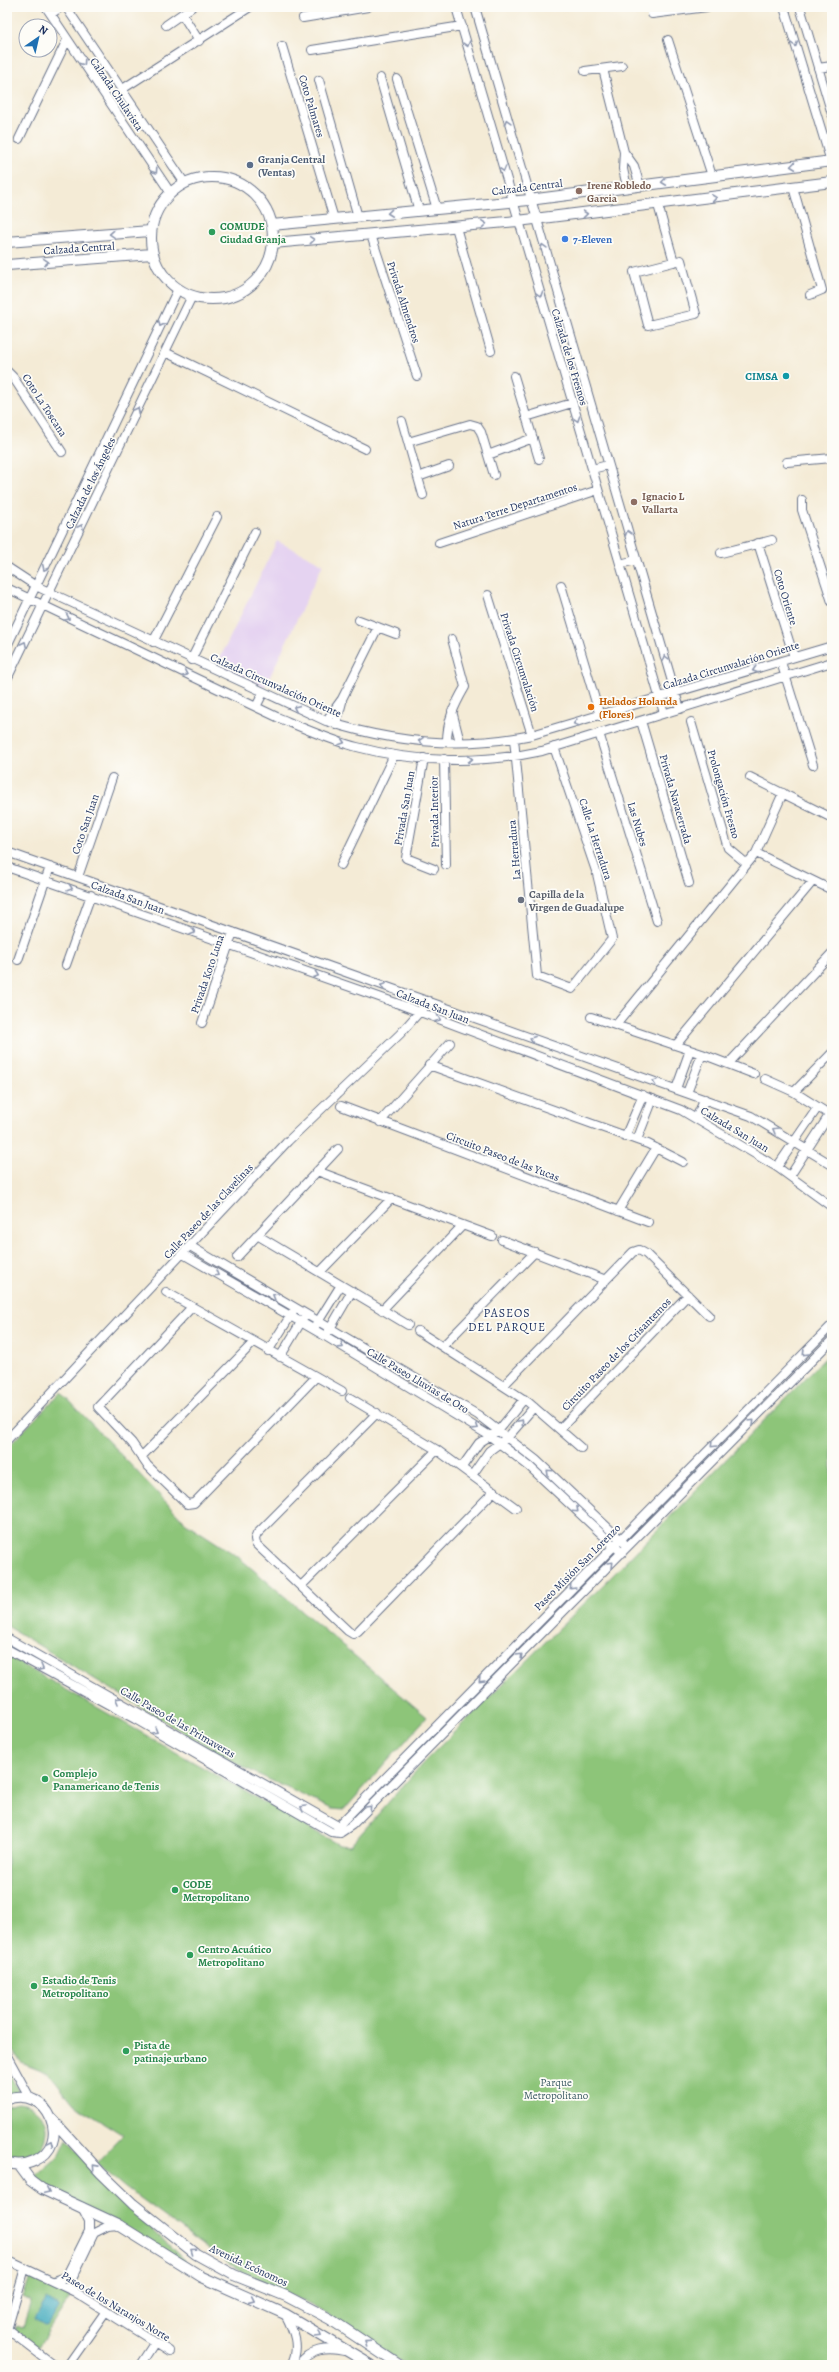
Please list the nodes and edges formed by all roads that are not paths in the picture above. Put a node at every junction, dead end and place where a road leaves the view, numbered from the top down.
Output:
1 (61, 7) edge
2 (66, 7) edge
3 (192, 7) edge
4 (250, 7) edge
5 (368, 7) edge
6 (456, 7) edge
7 (475, 7) edge
8 (707, 7) edge
9 (784, 7) edge
10 (800, 7) edge
11 (49, 10) edge
12 (182, 14) junction
13 (652, 14) dead end
14 (302, 18) dead end
15 (166, 25) dead end
16 (462, 26) junction
17 (67, 40) junction
18 (668, 40) dead end
19 (199, 41) junction
20 (282, 46) dead end
21 (312, 50) dead end
22 (622, 66) dead end
23 (832, 66) edge
24 (818, 68) junction
25 (603, 69) junction
26 (585, 71) dead end
27 (380, 78) dead end
28 (319, 80) dead end
29 (397, 80) dead end
30 (122, 90) junction
31 (832, 114) edge
32 (19, 139) dead end
33 (624, 152) junction
34 (832, 163) edge
35 (712, 176) junction
36 (184, 182) junction
37 (832, 182) edge
38 (640, 186) junction
39 (627, 187) junction
40 (793, 188) junction
41 (170, 192) junction
42 (529, 200) junction
43 (513, 202) junction
44 (658, 205) junction
45 (437, 209) junction
46 (419, 211) junction
47 (358, 217) junction
48 (334, 219) junction
49 (535, 219) junction
50 (518, 221) junction
51 (272, 225) junction
52 (456, 227) junction
53 (150, 231) junction
54 (371, 235) junction
55 (7, 242) edge
56 (274, 243) junction
57 (152, 254) junction
58 (674, 262) junction
59 (7, 265) edge
60 (178, 289) junction
61 (810, 295) dead end
62 (192, 296) junction
63 (491, 351) dead end
64 (165, 352) junction
65 (7, 371) edge
66 (416, 376) dead end
67 (514, 376) dead end
68 (572, 403) junction
69 (526, 417) junction
70 (402, 421) dead end
71 (533, 438) junction
72 (408, 442) junction
73 (365, 449) dead end
74 (62, 452) dead end
75 (488, 455) junction
76 (832, 458) edge
77 (539, 459) dead end
78 (787, 462) dead end
79 (608, 465) junction
80 (449, 466) dead end
81 (592, 469) junction
82 (494, 475) dead end
83 (418, 476) junction
84 (598, 490) junction
85 (423, 495) dead end
86 (802, 500) dead end
87 (217, 517) dead end
88 (255, 532) dead end
89 (772, 540) dead end
90 (439, 543) dead end
91 (758, 543) junction
92 (721, 553) dead end
93 (636, 560) junction
94 (620, 564) junction
95 (7, 567) edge
96 (561, 585) dead end
97 (36, 586) junction
98 (7, 588) edge
99 (50, 593) junction
100 (488, 595) dead end
101 (29, 600) junction
102 (832, 602) edge
103 (43, 606) junction
104 (360, 620) dead end
105 (378, 627) junction
106 (396, 634) dead end
107 (452, 639) dead end
108 (153, 642) junction
109 (7, 646) edge
110 (832, 646) edge
111 (794, 657) junction
112 (191, 660) junction
113 (781, 662) junction
114 (832, 662) edge
115 (786, 676) junction
116 (7, 679) edge
117 (263, 693) junction
118 (675, 693) junction
119 (660, 698) junction
120 (342, 699) junction
121 (256, 707) junction
122 (680, 708) junction
123 (452, 710) junction
124 (664, 713) junction
125 (600, 716) junction
126 (326, 721) junction
127 (641, 721) junction
128 (692, 722) dead end
129 (336, 725) junction
130 (599, 733) junction
131 (532, 735) junction
132 (514, 739) junction
133 (447, 742) junction
134 (460, 742) junction
135 (554, 747) junction
136 (394, 755) junction
137 (517, 756) junction
138 (424, 758) junction
139 (444, 759) junction
140 (813, 765) dead end
141 (750, 777) dead end
142 (112, 778) dead end
143 (782, 794) junction
144 (832, 818) edge
145 (7, 852) edge
146 (756, 853) junction
147 (747, 864) junction
148 (341, 865) dead end
149 (446, 865) dead end
150 (7, 867) edge
151 (50, 867) junction
152 (434, 869) dead end
153 (78, 877) junction
154 (45, 880) junction
155 (813, 881) junction
156 (689, 883) dead end
157 (832, 890) edge
158 (90, 895) junction
159 (657, 920) dead end
160 (233, 932) junction
161 (612, 939) joint
162 (230, 945) junction
163 (832, 953) edge
164 (18, 960) dead end
165 (66, 964) dead end
166 (429, 1002) junction
167 (420, 1012) junction
168 (590, 1017) dead end
169 (202, 1023) dead end
170 (616, 1026) junction
171 (450, 1043) dead end
172 (676, 1046) junction
173 (690, 1050) junction
174 (832, 1053) edge
175 (575, 1054) junction
176 (702, 1054) junction
177 (728, 1064) junction
178 (430, 1065) junction
179 (570, 1069) junction
180 (754, 1074) dead end
181 (765, 1079) dead end
182 (676, 1089) junction
183 (794, 1092) junction
184 (687, 1093) junction
185 (643, 1095) junction
186 (654, 1099) junction
187 (705, 1099) junction
188 (341, 1106) dead end
189 (818, 1107) junction
190 (831, 1115) edge
191 (696, 1118) junction
192 (380, 1122) junction
193 (625, 1137) junction
194 (637, 1140) junction
195 (794, 1141) junction
196 (656, 1148) junction
197 (807, 1148) junction
198 (338, 1149) dead end
199 (683, 1162) dead end
200 (832, 1165) edge
201 (776, 1167) junction
202 (317, 1172) junction
203 (790, 1176) junction
204 (392, 1198) junction
205 (832, 1207) edge
206 (618, 1211) junction
207 (648, 1222) dead end
208 (462, 1226) junction
209 (257, 1235) junction
210 (492, 1236) dead end
211 (502, 1240) dead end
212 (190, 1246) junction
213 (535, 1252) junction
214 (183, 1254) junction
215 (237, 1257) dead end
216 (320, 1272) junction
217 (606, 1280) junction
218 (341, 1285) junction
219 (166, 1292) dead end
220 (352, 1292) junction
221 (688, 1295) junction
222 (192, 1307) junction
223 (296, 1308) junction
224 (382, 1310) junction
225 (307, 1314) junction
226 (290, 1316) junction
227 (709, 1316) dead end
228 (319, 1321) junction
229 (301, 1322) junction
230 (408, 1325) dead end
231 (832, 1325) edge
232 (331, 1327) junction
233 (314, 1330) junction
234 (418, 1331) dead end
235 (325, 1336) junction
236 (832, 1340) edge
237 (253, 1343) junction
238 (443, 1346) junction
239 (268, 1351) junction
240 (280, 1357) junction
241 (316, 1377) junction
242 (504, 1385) junction
243 (342, 1391) dead end
244 (350, 1398) dead end
245 (524, 1399) junction
246 (534, 1407) junction
247 (377, 1413) junction
248 (560, 1429) junction
249 (499, 1430) junction
250 (490, 1436) junction
251 (508, 1437) junction
252 (7, 1440) edge
253 (499, 1442) junction
254 (581, 1448) dead end
255 (437, 1450) junction
256 (142, 1456) junction
257 (462, 1467) junction
258 (473, 1474) junction
259 (494, 1491) junction
260 (516, 1508) dead end
261 (616, 1542) junction
262 (628, 1547) junction
263 (622, 1553) junction
264 (301, 1586) junction
265 (7, 1638) edge
266 (7, 1649) edge
267 (339, 1830) junction
268 (7, 2056) edge
269 (30, 2098) junction
270 (7, 2099) edge
271 (51, 2118) junction
272 (11, 2163) edge
273 (82, 2206) junction
274 (120, 2225) junction
275 (7, 2260) edge
276 (25, 2268) junction
277 (227, 2271) junction
278 (54, 2281) junction
279 (220, 2286) junction
280 (75, 2292) junction
281 (106, 2311) junction
282 (285, 2314) junction
283 (7, 2330) edge
284 (155, 2342) junction
285 (169, 2351) dead end
286 (353, 2353) junction
287 (54, 2365) edge
288 (68, 2365) edge
289 (140, 2365) edge
290 (291, 2365) edge
291 (299, 2365) edge
292 (371, 2365) edge
293 (399, 2365) edge

1 - 11 street
2 - 30 street, Calzada Chulavista
3 - 12 street
4 - 19 street
5 - 14 street
6 - 16 street, Calzada de los Fresnos
42 -> 7 street, Calzada de los Fresnos
8 - 13 street
9 -> 34 street
10 - 24 street
11 - 17 street, Calzada Chulavista
12 - 15 street
12 - 19 street
16 - 21 street
16 -> 43 street, Calzada de los Fresnos
17 - 32 street
17 -> 41 street, Calzada Chulavista
18 - 35 street
19 - 30 street
20 - 48 street, Coto Palmares
22 - 25 street
23 - 24 street
24 - 31 street
25 - 26 street
25 - 33 street
27 - 46 street
28 - 47 street
29 - 45 street
30 - 36 street, Calzada Chulavista
33 - 38 street
33 - 39 street
34 -> 35 street, Calzada Central
35 -> 38 street, Calzada Central
36 - 41 street
36 - 51 street
37 - 40 street
38 - 39 street, Calzada Central
39 - 42 street, Calzada Central
44 -> 40 street
40 - 61 street
41 - 53 street
42 - 43 street, Calzada Central
42 - 49 street, Calzada de los Fresnos
43 - 45 street, Calzada Central
43 - 50 street, Calzada de los Fresnos
49 -> 44 street
44 - 58 street
45 - 46 street, Calzada Central
46 -> 47 street, Calzada Central
47 - 48 street, Calzada Central
48 - 51 street, Calzada Central
49 - 50 street
79 -> 49 street, Calzada de los Fresnos
52 -> 50 street
50 -> 68 street, Calzada de los Fresnos
51 - 56 street
52 - 54 street
52 - 63 street
53 -> 55 street, Calzada Central
53 - 57 street
56 -> 54 street
54 - 66 street, Privada Almendros
56 - 62 street
59 -> 57 street, Calzada Central
57 - 60 street
58 - 58 street
60 - 62 street
60 -> 97 street, Calzada de los Ángeles
62 - 64 street, Calzada de los Ángeles
64 - 73 street
99 -> 64 street, Calzada de los Ángeles
65 - 74 street, Coto La Toscana
67 - 69 street
68 - 69 street
68 -> 81 street, Calzada de los Fresnos
69 - 71 street
70 - 72 street
71 - 75 street
71 - 77 street
72 - 75 street
72 - 83 street
75 - 82 street
76 - 78 street
79 - 81 street
93 -> 79 street, Calzada de los Fresnos
80 - 83 street
81 - 84 street, Calzada de los Fresnos
83 - 85 street
84 - 90 street, Natura Terre Departamentos
84 - 94 street, Calzada de los Fresnos
86 - 102 street
87 - 108 street
88 - 112 street
89 - 91 street
91 - 92 street
91 - 111 street, Coto Oriente
93 - 94 street
118 -> 93 street, Calzada de los Fresnos
94 - 119 street, Calzada de los Fresnos
95 - 97 street, Calzada Circunvalación Oriente
96 - 125 street
97 - 99 street, Calzada Circunvalación Oriente
97 - 101 street, Calzada de los Ángeles
98 - 101 street
99 - 103 street, Calzada de los Ángeles
99 - 108 street, Calzada Circunvalación Oriente
100 - 131 street, Privada Circunvalación
101 - 103 street
101 - 109 street, Calzada de los Ángeles
116 -> 103 street, Calzada de los Ángeles
103 -> 121 street
104 - 105 street
105 - 106 street
105 - 120 street
107 - 123 street
108 - 112 street, Calzada Circunvalación Oriente
110 - 111 street, Calzada Circunvalación Oriente
111 - 113 street, Calzada Circunvalación Oriente
112 - 117 street, Calzada Circunvalación Oriente
113 - 115 street
113 -> 118 street, Calzada Circunvalación Oriente
114 - 115 street
115 - 122 street
115 - 140 street
117 - 121 street
126 -> 117 street, Calzada Circunvalación Oriente
118 - 119 street, Calzada Circunvalación Oriente
118 - 122 street, Calzada de los Fresnos
119 - 124 street, Calzada de los Fresnos
119 - 125 street, Calzada Circunvalación Oriente
120 - 126 street
120 - 129 street
121 -> 136 street
122 - 124 street
123 - 133 street
123 - 134 street
124 - 127 street
125 -> 131 street, Calzada Circunvalación Oriente
126 - 129 street, Calzada Circunvalación Oriente
127 - 130 street
127 - 156 street, Privada Navacerrada
128 - 147 street, Prolongación Fresno
133 -> 129 street, Calzada Circunvalación Oriente
130 - 135 street
130 - 159 street, Las Nubes
131 - 132 street, Calzada Circunvalación Oriente
132 - 134 street, Calzada Circunvalación Oriente
132 - 137 street, La Herradura
133 - 134 street, Calzada Circunvalación Oriente
135 - 137 street
135 - 161 street, Calle La Herradura
136 - 138 street
136 - 148 street
139 -> 137 street
137 - 161 street, La Herradura
138 - 139 street
138 - 152 street, Privada San Juan
139 - 149 street, Privada Interior
141 - 143 street
142 - 153 street, Coto San Juan
143 - 144 street
143 - 146 street
145 - 151 street, Calzada San Juan
146 - 147 street
146 - 155 street
147 - 170 street
150 - 154 street, Calzada San Juan
151 - 153 street, Calzada San Juan
151 - 154 street
153 - 160 street, Calzada San Juan
154 -> 158 street, Calzada San Juan
154 - 164 street
155 - 157 street
155 - 172 street
158 -> 162 street, Calzada San Juan
158 - 165 street
160 - 162 street, Privada Koto Luna
166 -> 160 street, Calzada San Juan
162 -> 167 street, Calzada San Juan
162 - 169 street, Privada Koto Luna
163 - 177 street
166 - 167 street, Calle Paseo de las Clavelinas
175 -> 166 street, Calzada San Juan
167 -> 179 street, Calzada San Juan
167 - 212 street, Calle Paseo de las Clavelinas
168 - 170 street
170 - 172 street
171 - 178 street
172 - 173 street
173 - 176 street
173 - 182 street
174 - 183 street
175 - 179 street
182 -> 175 street, Calzada San Juan
176 - 177 street
176 - 184 street
177 - 180 street
178 - 192 street
178 - 193 street
179 - 185 street, Calzada San Juan
181 - 183 street
182 - 184 street, Calzada San Juan
183 - 189 street
184 - 187 street, Calzada San Juan
185 - 186 street, Calzada San Juan
185 - 193 street
186 - 191 street, Calzada San Juan
186 - 194 street
187 - 191 street
195 -> 187 street, Calzada San Juan
188 - 192 street, Circuito Paseo de las Yucas
189 - 190 street
189 - 195 street
190 - 197 street
191 - 201 street, Calzada San Juan
192 - 206 street, Circuito Paseo de las Yucas
193 - 194 street
194 - 196 street
195 - 197 street, Calzada San Juan
195 - 201 street
196 - 199 street
196 - 206 street
197 - 200 street, Calzada San Juan
197 - 203 street
198 - 202 street
201 - 203 street, Calzada San Juan
202 - 204 street
202 - 209 street
203 - 205 street, Calzada San Juan
204 - 208 street
204 - 216 street
206 - 207 street, Circuito Paseo de las Yucas
208 - 210 street
208 - 224 street
209 - 215 street
209 - 216 street
211 - 213 street
212 - 214 street, Calle Paseo de las Clavelinas
223 -> 212 street, Calle Paseo Lluvias de Oro
213 - 217 street
213 - 238 street
214 -> 226 street, Calle Paseo Lluvias de Oro
214 - 252 street, Calle Paseo de las Clavelinas
216 - 218 street
217 - 221 street, Circuito Paseo de los Crisantemos
217 - 242 street, Circuito Paseo de los Crisantemos
218 - 220 street
218 - 228 street
219 - 222 street
220 - 224 street
220 - 232 street
221 - 227 street, Circuito Paseo de los Crisantemos
221 - 248 street, Circuito Paseo de los Crisantemos
222 - 237 street
222 - 256 street
223 - 225 street, Calle Paseo Lluvias de Oro
223 - 226 street
224 - 230 street
225 - 228 street, Calle Paseo Lluvias de Oro
225 - 229 street
226 - 229 street, Calle Paseo Lluvias de Oro
226 - 239 street
228 - 232 street, Calle Paseo Lluvias de Oro
228 - 233 street
229 - 233 street, Calle Paseo Lluvias de Oro
229 - 240 street
231 -> 261 street, Paseo Misión San Lorenzo
232 - 235 street
232 - 249 street, Calle Paseo Lluvias de Oro
233 - 235 street, Calle Paseo Lluvias de Oro
234 - 238 street
235 -> 250 street, Calle Paseo Lluvias de Oro
262 -> 236 street, Paseo Misión San Lorenzo
237 - 239 street
237 - 256 street
238 - 242 street
239 - 240 street
240 - 241 street
241 - 243 street
241 - 256 street
242 - 245 street
244 - 247 street
245 - 246 street
245 - 249 street
246 - 248 street
251 -> 246 street
247 - 255 street
247 - 264 street
248 - 254 street
249 - 250 street
249 - 251 street, Calle Paseo Lluvias de Oro
250 - 253 street, Calle Paseo Lluvias de Oro
250 - 257 street
251 - 253 street
261 -> 251 street, Calle Paseo Lluvias de Oro
253 - 258 street
253 -> 261 street, Calle Paseo Lluvias de Oro
255 - 257 street
255 - 264 street
257 - 258 street
258 - 259 street
259 - 260 street
259 - 264 street
261 - 262 street, Calle Paseo Lluvias de Oro
261 - 263 street, Calle Paseo Lluvias de Oro
261 -> 267 street, Paseo Misión San Lorenzo
262 - 263 street, Paseo Misión San Lorenzo
267 -> 263 street, Paseo Misión San Lorenzo
267 -> 265 street, Calle Paseo de las Primaveras
266 -> 267 street, Calle Paseo de las Primaveras
268 - 269 street
269 - 270 street
269 - 271 street, Avenida Ecónomos
272 -> 271 street
277 -> 271 street, Avenida Ecónomos
272 -> 273 street
273 - 274 street
273 - 278 street
274 - 279 street
274 - 280 street
275 - 276 street, Paseo de los Naranjos Norte
276 - 278 street, Paseo de los Naranjos Norte
276 - 283 street
277 - 279 street
293 -> 277 street, Avenida Ecónomos
278 - 280 street, Paseo de los Naranjos Norte
279 -> 282 street
280 - 281 street, Paseo de los Naranjos Norte
281 - 284 street, Paseo de los Naranjos Norte
281 - 288 street
282 -> 286 street
282 - 290 street
283 - 287 street
284 - 285 street, Paseo de los Naranjos Norte
284 - 289 street
286 - 291 street
286 - 292 street

